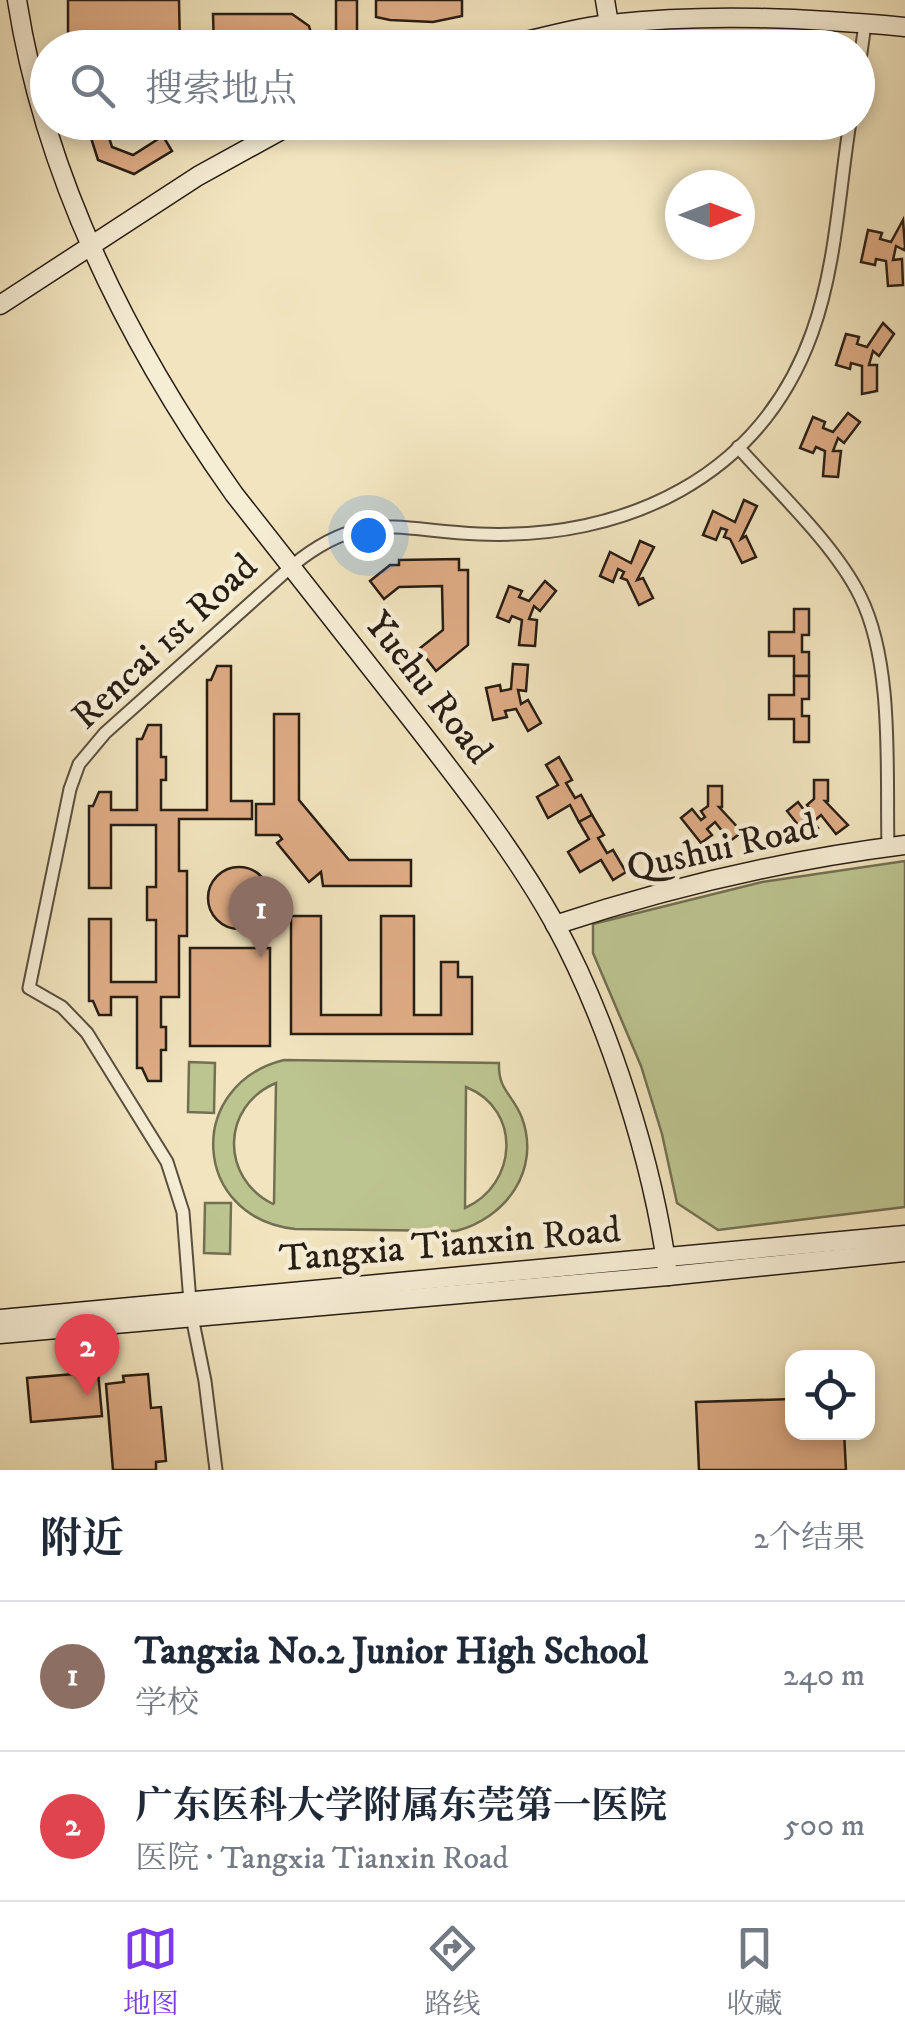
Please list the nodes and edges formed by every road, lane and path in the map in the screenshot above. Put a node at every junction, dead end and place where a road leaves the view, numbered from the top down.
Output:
1 (17, 0) edge
2 (605, 0) edge
3 (608, 24) junction
4 (865, 24) junction
5 (905, 27) edge
6 (580, 30) edge
7 (864, 30) edge
8 (30, 53) edge
9 (53, 140) edge
10 (263, 140) edge
11 (847, 140) edge
12 (91, 243) junction
13 (0, 305) edge
14 (738, 447) junction
15 (292, 566) junction
16 (896, 846) edge
17 (555, 924) junction
18 (905, 1236) edge
19 (905, 1252) edge
20 (667, 1267) junction
21 (191, 1310) junction
22 (0, 1319) edge
23 (0, 1334) edge
24 (216, 1470) edge

1 - 8 street, Yuehu Road
2 - 3 street
3 - 4 street
3 - 6 street
4 - 5 street
4 - 7 street
9 - 12 street, Yuehu Road
10 - 12 street
11 - 14 street
12 - 13 street
12 - 15 street, Yuehu Road
14 - 15 street
14 - 16 street
15 - 17 street, Yuehu Road
15 - 21 street, Rencai 1st Road
16 - 17 street, Qushui Road
17 - 20 street, Yuehu Road
18 - 20 street, Tangxia Tianxin Road
19 - 20 street, Tangxia Tianxin Road
20 - 21 street, Tangxia Tianxin Road
21 - 22 street, Tangxia Tianxin Road
21 - 23 street, Tangxia Tianxin Road
21 - 24 street

